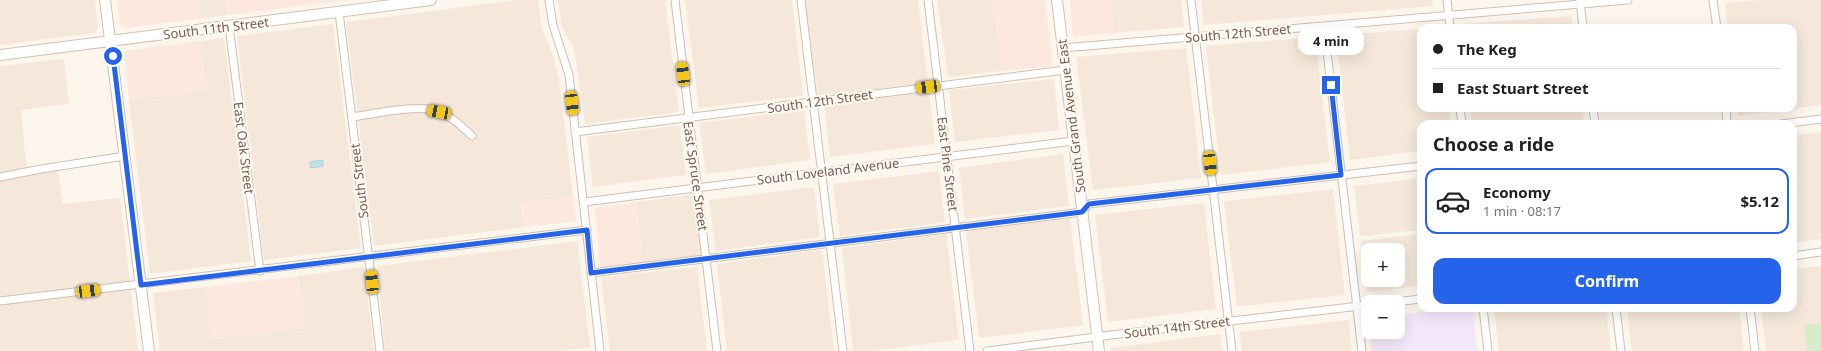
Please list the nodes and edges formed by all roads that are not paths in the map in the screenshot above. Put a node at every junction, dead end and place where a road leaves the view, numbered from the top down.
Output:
1 (106, 0) edge
2 (431, 0) edge
3 (549, 0) edge
4 (675, 0) edge
5 (801, 0) edge
6 (928, 0) edge
7 (1057, 0) edge
8 (1191, 0) edge
9 (1447, 0) edge
10 (1628, 0) edge
11 (1713, 0) edge
12 (1580, 2) edge
13 (339, 12) junction
14 (1449, 15) junction
15 (1450, 24) edge
16 (1583, 24) edge
17 (1716, 24) edge
18 (229, 26) junction
19 (1324, 26) junction
20 (1195, 36) junction
21 (111, 42) junction
22 (1063, 48) junction
23 (0, 55) edge
24 (1065, 70) junction
25 (938, 86) junction
26 (814, 102) junction
27 (352, 117) junction
28 (688, 118) junction
29 (1821, 119) edge
30 (1797, 122) edge
31 (575, 132) junction
32 (472, 136) dead end
33 (1073, 141) junction
34 (125, 156) junction
35 (947, 156) junction
36 (1417, 166) edge
37 (822, 172) junction
38 (1341, 175) junction
39 (0, 177) edge
40 (698, 188) junction
41 (1213, 190) junction
42 (584, 202) junction
43 (1082, 212) junction
44 (956, 227) junction
45 (587, 230) junction
46 (831, 244) junction
47 (1821, 252) edge
48 (1797, 255) edge
49 (369, 257) junction
50 (707, 259) junction
51 (260, 271) junction
52 (591, 273) junction
53 (141, 285) junction
54 (1417, 299) edge
55 (0, 301) edge
56 (1405, 301) edge
57 (1357, 306) junction
58 (1361, 306) edge
59 (1483, 312) edge
60 (1617, 312) edge
61 (1750, 312) edge
62 (1228, 321) junction
63 (1097, 336) junction
64 (149, 351) edge
65 (380, 351) edge
66 (600, 351) edge
67 (717, 351) edge
68 (844, 351) edge
69 (970, 351) edge
70 (987, 351) edge
71 (1099, 351) edge
72 (1232, 351) edge
73 (1362, 351) edge
74 (1488, 351) edge
75 (1622, 351) edge
76 (1755, 351) edge

1 - 21 street
2 - 13 street, South 11th Street
3 - 31 street
4 - 28 street, East Spruce Street
5 - 26 street
6 - 25 street, East Pine Street
7 - 22 street, South Grand Avenue East
8 - 20 street
9 - 14 street
10 - 12 street, South 12th Street
11 - 17 street
12 - 14 street, South 12th Street
12 - 16 street
13 - 18 street, South 11th Street
13 - 27 street, South Street
14 - 15 street
14 - 19 street, South 12th Street
18 - 21 street, South 11th Street
18 - 51 street, East Oak Street
19 - 20 street, South 12th Street
19 - 38 street
20 - 22 street, South 12th Street
20 - 41 street
21 - 23 street, South 11th Street
21 - 34 street
22 - 24 street, South Grand Avenue East
24 - 25 street, South 12th Street
24 - 33 street, South Grand Avenue East
25 - 26 street, South 12th Street
25 - 35 street, East Pine Street
26 - 28 street, South 12th Street
26 - 37 street
27 - 32 street
27 - 49 street, South Street
28 - 31 street, South 12th Street
28 - 40 street, East Spruce Street
29 - 30 street
31 - 42 street
33 - 35 street, South Loveland Avenue
33 - 43 street, South Grand Avenue East
34 - 39 street
34 - 53 street
35 - 37 street, South Loveland Avenue
35 - 44 street, East Pine Street
36 - 38 street
37 - 40 street, South Loveland Avenue
37 - 46 street
38 - 41 street
38 - 57 street
40 - 42 street, South Loveland Avenue
40 - 50 street, East Spruce Street
41 - 43 street
41 - 62 street
42 - 45 street
43 - 44 street
43 - 63 street, South Grand Avenue East
44 - 46 street
44 - 69 street, East Pine Street
45 - 49 street
45 - 52 street
46 - 50 street
46 - 68 street
47 - 48 street
49 - 51 street
49 - 65 street, South Street
50 - 52 street
50 - 67 street, East Spruce Street
51 - 53 street
52 - 66 street
53 - 55 street
53 - 64 street
54 - 56 street
57 - 58 street, South 14th Street
57 - 62 street, South 14th Street
57 - 73 street
59 - 74 street
60 - 75 street
61 - 76 street
62 - 63 street, South 14th Street
62 - 72 street
63 - 70 street, South 14th Street
63 - 71 street, South Grand Avenue East

